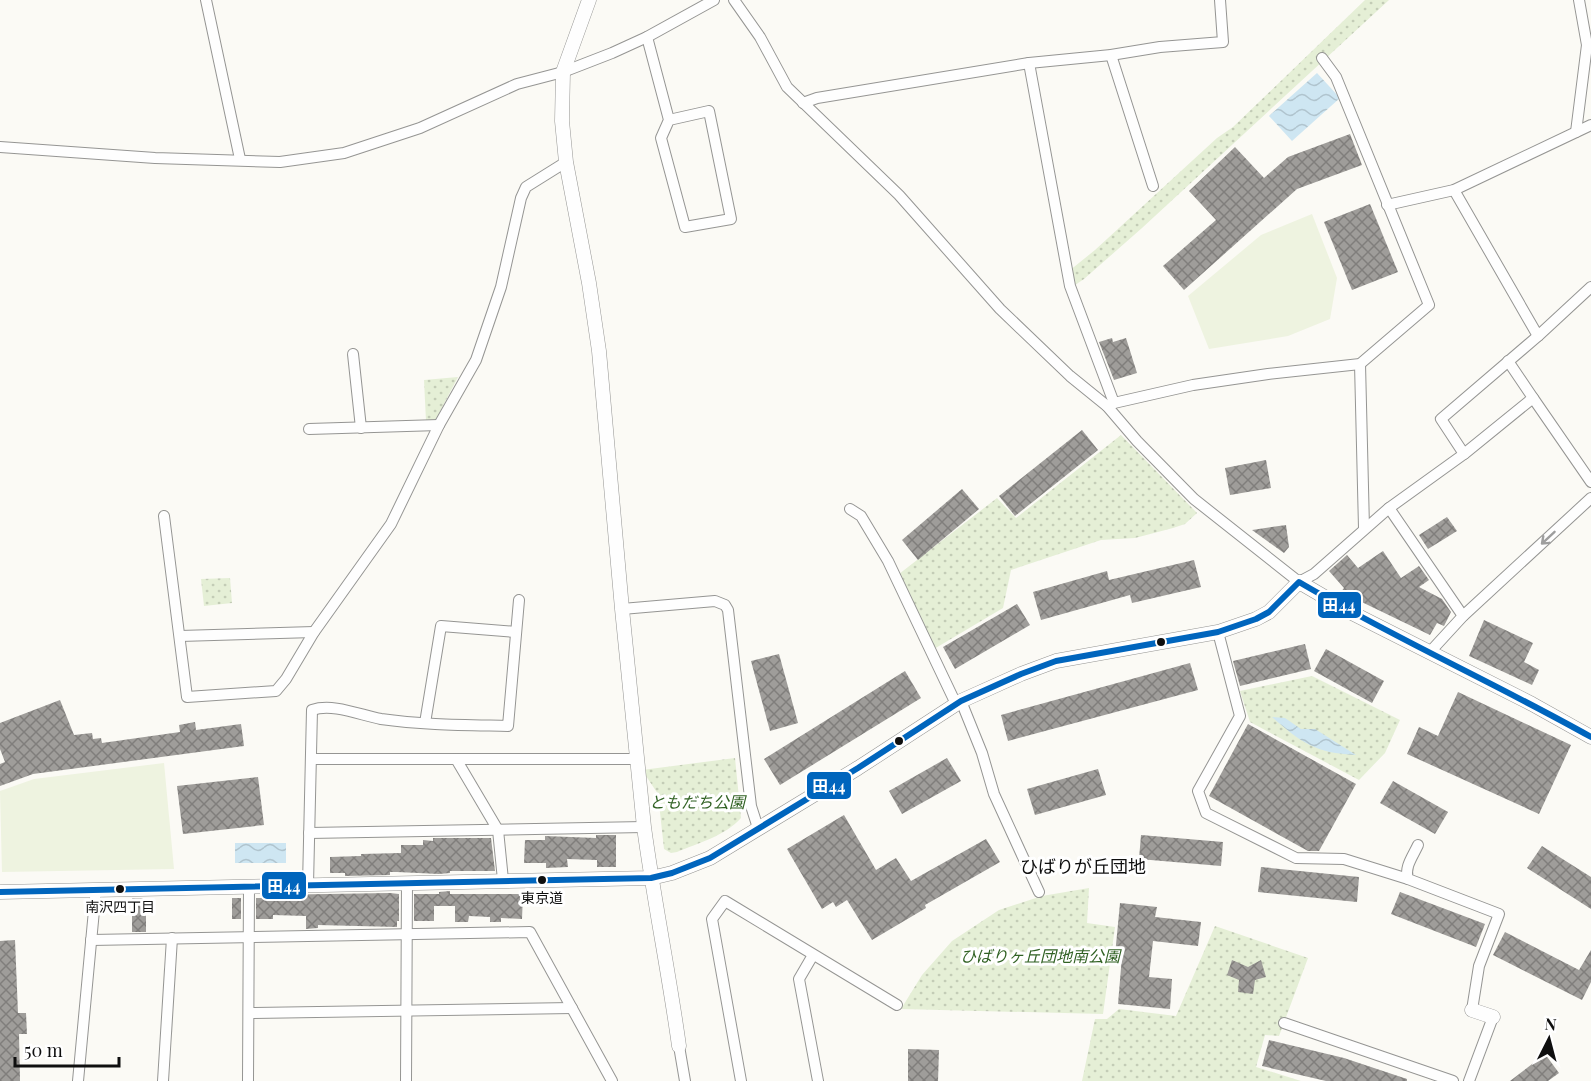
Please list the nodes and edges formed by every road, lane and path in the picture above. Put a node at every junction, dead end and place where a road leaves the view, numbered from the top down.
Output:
1 (206, 0) edge
2 (589, 0) edge
3 (714, 0) edge
4 (734, 0) edge
5 (1220, 0) edge
6 (1579, 0) edge
7 (647, 37) junction
8 (1589, 44) edge
9 (1111, 55) junction
10 (1322, 58) dead end
11 (1029, 63) junction
12 (563, 72) junction
13 (802, 104) junction
14 (669, 120) junction
15 (1591, 124) edge
16 (1576, 132) junction
17 (0, 147) edge
18 (240, 159) junction
19 (566, 162) junction
20 (1153, 186) dead end
21 (1454, 189) junction
22 (1387, 205) junction
23 (1591, 287) edge
24 (1538, 336) junction
25 (353, 354) dead end
26 (1508, 361) junction
27 (1360, 364) junction
28 (1533, 398) junction
29 (1110, 405) junction
30 (439, 425) junction
31 (361, 428) junction
32 (309, 429) dead end
33 (1464, 454) junction
34 (1591, 482) edge
35 (1591, 498) edge
36 (1389, 508) junction
37 (850, 509) dead end
38 (164, 516) dead end
39 (1364, 528) junction
40 (1299, 582) junction
41 (519, 600) dead end
42 (622, 609) junction
43 (1464, 616) junction
44 (314, 632) junction
45 (516, 632) junction
46 (1218, 632) junction
47 (180, 636) junction
48 (1429, 653) junction
49 (959, 703) junction
50 (425, 723) junction
51 (1591, 737) edge
52 (312, 759) junction
53 (456, 759) junction
54 (637, 759) junction
55 (645, 827) junction
56 (758, 828) junction
57 (498, 830) junction
58 (309, 833) junction
59 (1418, 845) dead end
60 (651, 878) junction
61 (1408, 879) junction
62 (502, 880) junction
63 (407, 882) junction
64 (308, 885) junction
65 (249, 886) junction
66 (96, 889) junction
67 (1039, 891) dead end
68 (0, 892) edge
69 (406, 934) junction
70 (248, 937) junction
71 (172, 938) junction
72 (91, 940) junction
73 (813, 955) junction
74 (897, 1005) dead end
75 (572, 1008) junction
76 (1472, 1010) joint
77 (406, 1011) junction
78 (249, 1013) junction
79 (1493, 1017) joint
80 (1284, 1023) dead end
81 (679, 1046) joint
82 (78, 1081) edge
83 (163, 1081) edge
84 (248, 1081) edge
85 (406, 1081) edge
86 (612, 1081) edge
87 (685, 1081) edge
88 (741, 1081) edge
89 (818, 1081) edge
90 (1453, 1081) edge
91 (1469, 1081) edge

1 - 18 street
2 - 12 street
3 - 7 street
4 - 13 street
5 - 9 street
6 - 8 street
7 - 12 street
7 - 14 street
8 - 16 street
9 - 11 street
9 - 20 street
10 - 22 street
11 - 13 street
11 - 29 street
12 - 18 street
12 - 19 street
13 - 29 street
14 - 14 street
15 - 16 street
16 - 21 street
17 - 18 street
19 - 30 street
19 - 42 street
21 - 22 street
21 - 24 street
22 - 27 street
23 - 24 street
24 - 26 street
25 - 31 street
26 - 28 street
26 - 33 street
27 - 29 street
27 - 39 street
28 - 33 street
28 - 34 street
29 - 40 street
30 - 31 street
30 - 44 street
31 - 32 street
33 - 36 street
35 -> 43 street
36 - 39 street
36 - 43 street
37 - 49 street
38 - 47 street
39 - 40 street
40 - 46 street
40 - 48 street
41 - 45 street
42 - 54 street
42 - 56 street
43 - 48 street
44 - 47 street
44 - 47 street
45 - 50 street
45 - 50 street
46 - 49 street
46 - 61 street
48 - 51 street
49 - 56 street
49 - 67 street
50 - 52 street
52 - 53 street
52 - 58 street
53 - 54 street
53 - 57 street
54 - 55 street
55 - 57 street
55 - 60 street
56 - 60 street
57 - 58 street
57 - 62 street
58 - 64 street
59 - 61 street
60 - 62 street
60 - 81 street
61 - 76 street
62 - 63 street
63 - 64 street
63 - 69 street
64 - 65 street
65 - 66 street
65 - 70 street
66 - 68 street
66 - 72 street
69 - 70 street
69 - 75 street
69 - 77 street
70 - 71 street
70 - 78 street
71 - 72 street
71 - 83 street
72 - 82 street
73 - 74 street
73 - 88 street
73 - 89 street
75 - 77 street
75 - 86 street
76 - 79 street
77 - 78 street
77 - 85 street
78 - 84 street
79 - 91 street
80 - 90 street
81 - 87 street

